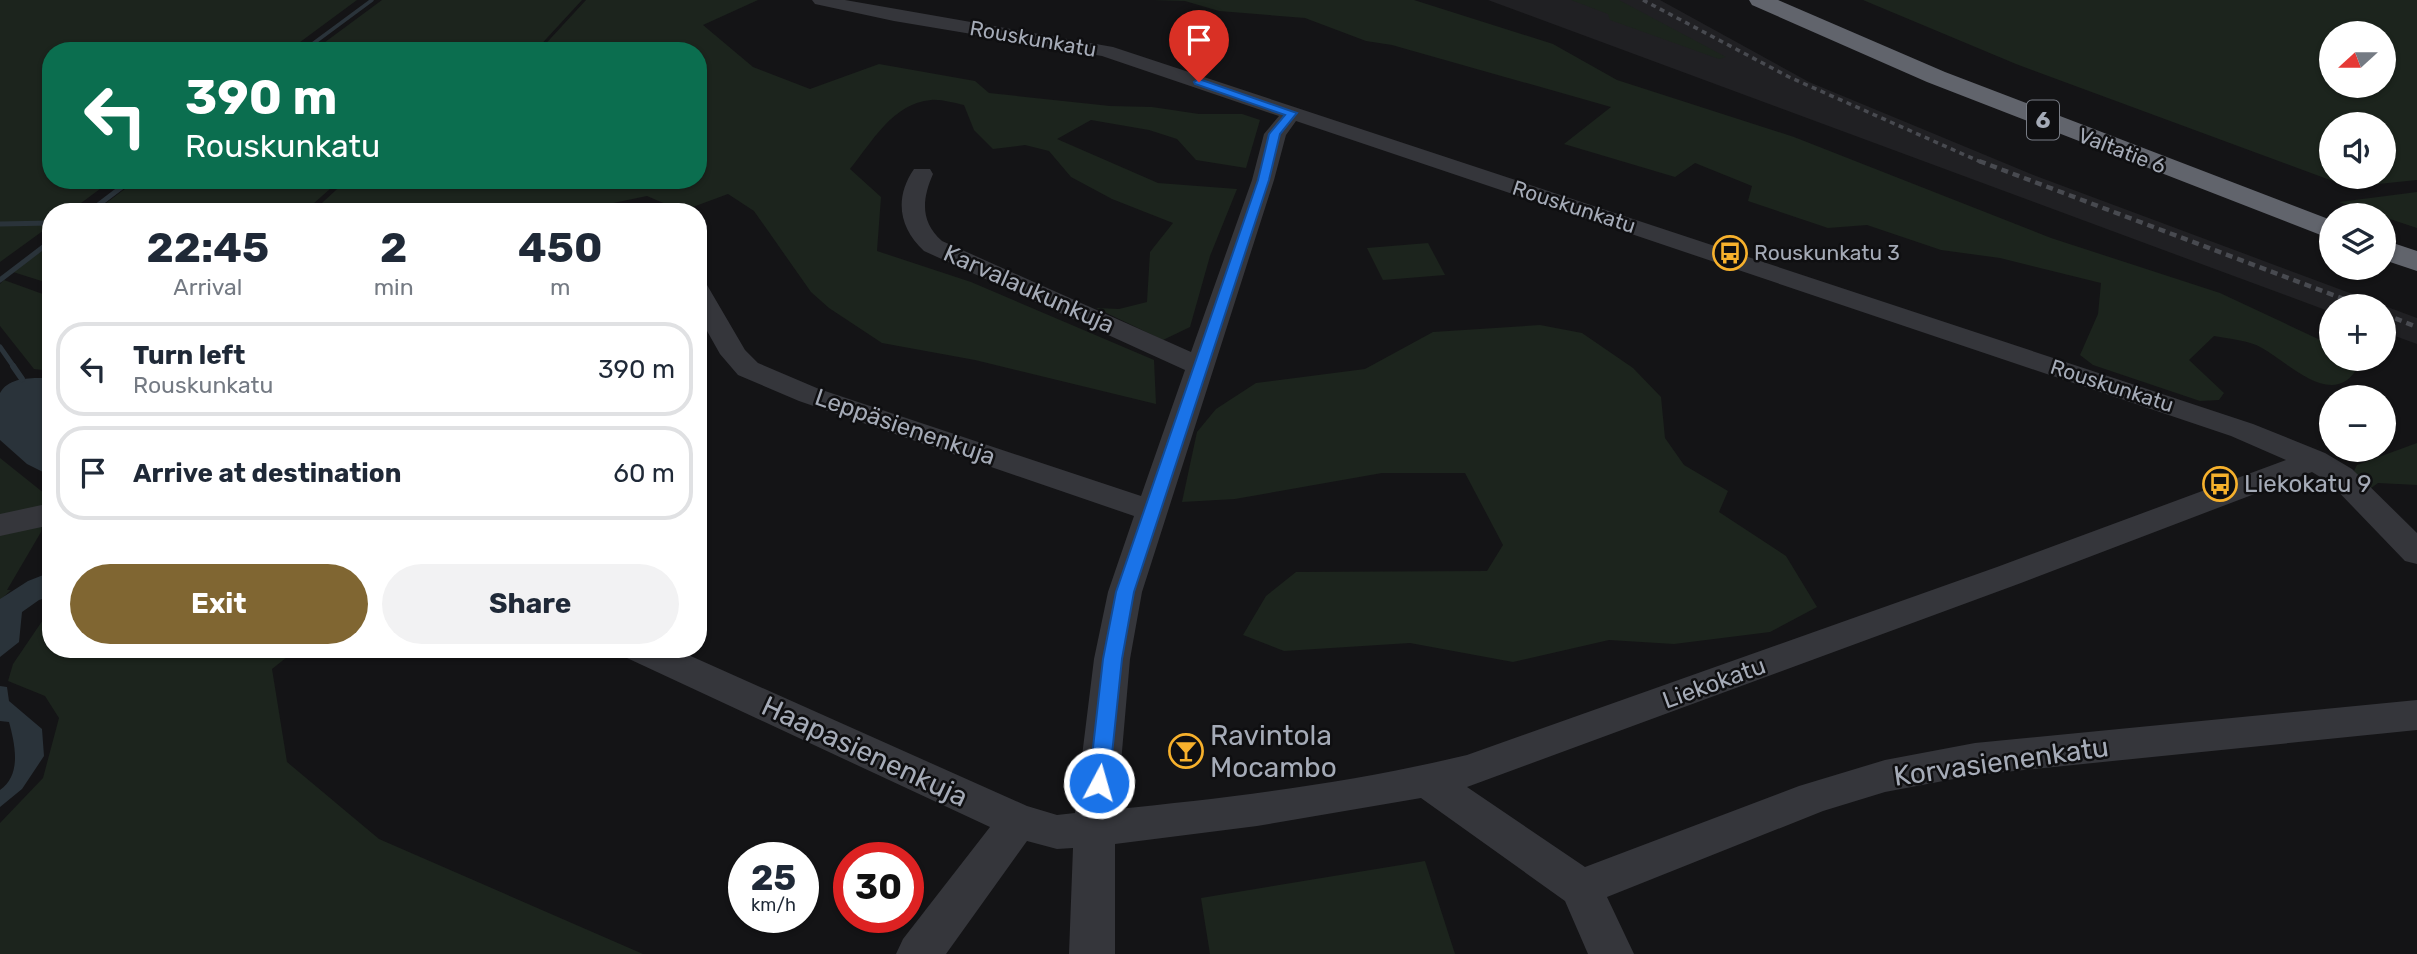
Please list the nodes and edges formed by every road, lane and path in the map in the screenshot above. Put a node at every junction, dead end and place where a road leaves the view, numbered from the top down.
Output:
1 (821, 0) edge
2 (1760, 0) edge
3 (1791, 0) edge
4 (1292, 113) junction
5 (922, 174) dead end
6 (2319, 210) edge
7 (2319, 225) edge
8 (2396, 238) edge
9 (2417, 246) edge
10 (2396, 254) edge
11 (2417, 262) edge
12 (707, 308) edge
13 (1199, 366) junction
14 (2314, 460) junction
15 (1152, 510) junction
16 (42, 516) edge
17 (0, 525) edge
18 (2417, 553) edge
19 (660, 658) edge
20 (2417, 715) edge
21 (1427, 781) junction
22 (1018, 821) junction
23 (1094, 828) junction
24 (1581, 888) junction
25 (919, 954) edge
26 (1092, 954) edge
27 (1611, 954) edge

1 - 4 street, Rouskunkatu
2 - 7 highway, Valtatie 6 / 6
3 - 6 highway, Valtatie 6 / 6
4 - 13 street
4 - 14 street, Rouskunkatu
5 - 13 street, Karvalaukunkuja
8 - 9 highway
10 - 11 highway
12 - 15 street, Leppäsienenkuja
13 - 15 street
14 - 18 street
14 - 21 street, Liekokatu
15 - 23 street
16 - 17 street
19 - 22 street, Haapasienenkuja
20 - 24 street, Korvasienenkatu
21 - 23 street, Liekokatu
21 - 24 street
22 - 23 street, Haapasienenkuja
22 - 25 street
23 - 26 street
24 - 27 street

